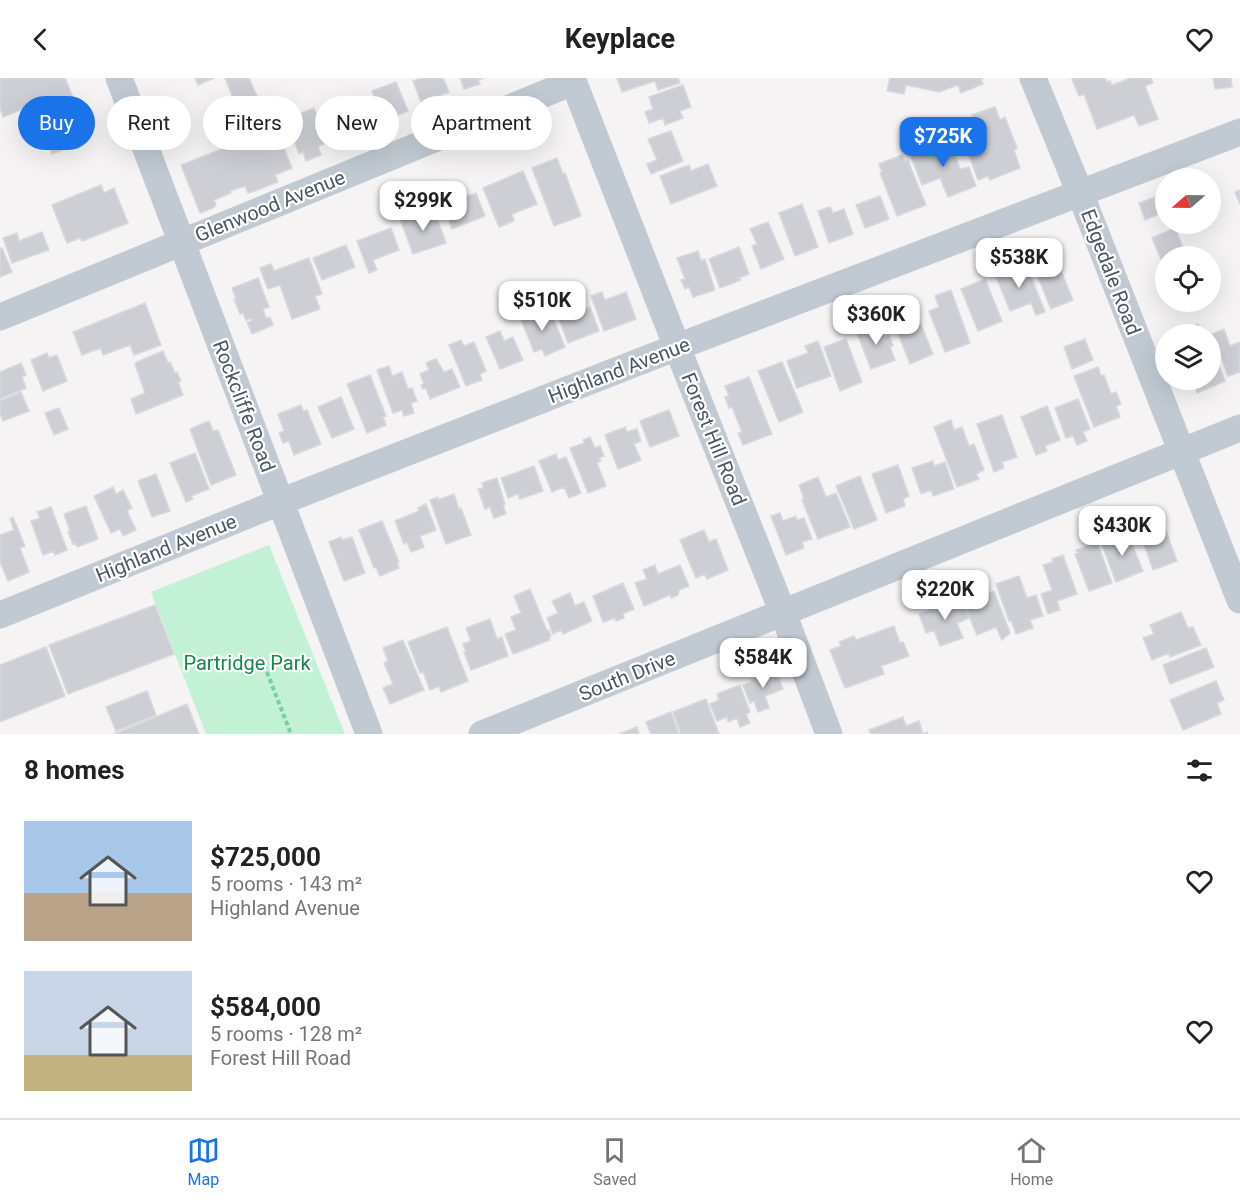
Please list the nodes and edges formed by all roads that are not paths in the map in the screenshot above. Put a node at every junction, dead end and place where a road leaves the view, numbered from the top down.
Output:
1 (119, 78) edge
2 (1034, 78) edge
3 (573, 80) edge
4 (1240, 132) edge
5 (1080, 193) junction
6 (182, 242) junction
7 (0, 317) edge
8 (677, 347) junction
9 (1240, 429) edge
10 (1181, 452) junction
11 (280, 502) junction
12 (1240, 600) edge
13 (783, 614) junction
14 (0, 615) edge
15 (369, 734) edge
16 (482, 734) edge
17 (829, 734) edge

1 - 6 street, Rockcliffe Road
2 - 5 street, Edgedale Road
3 - 6 street, Glenwood Avenue
3 - 8 street, Forest Hill Road
4 - 5 street, Highland Avenue
5 - 8 street, Highland Avenue
5 - 10 street, Edgedale Road
6 - 7 street, Glenwood Avenue
6 - 11 street, Rockcliffe Road
8 - 11 street, Highland Avenue
8 - 13 street, Forest Hill Road
9 - 10 street, South Drive
10 - 12 street, Edgedale Road
10 - 13 street, South Drive
11 - 14 street, Highland Avenue
11 - 15 street, Rockcliffe Road
13 - 16 street, South Drive
13 - 17 street, Forest Hill Road

